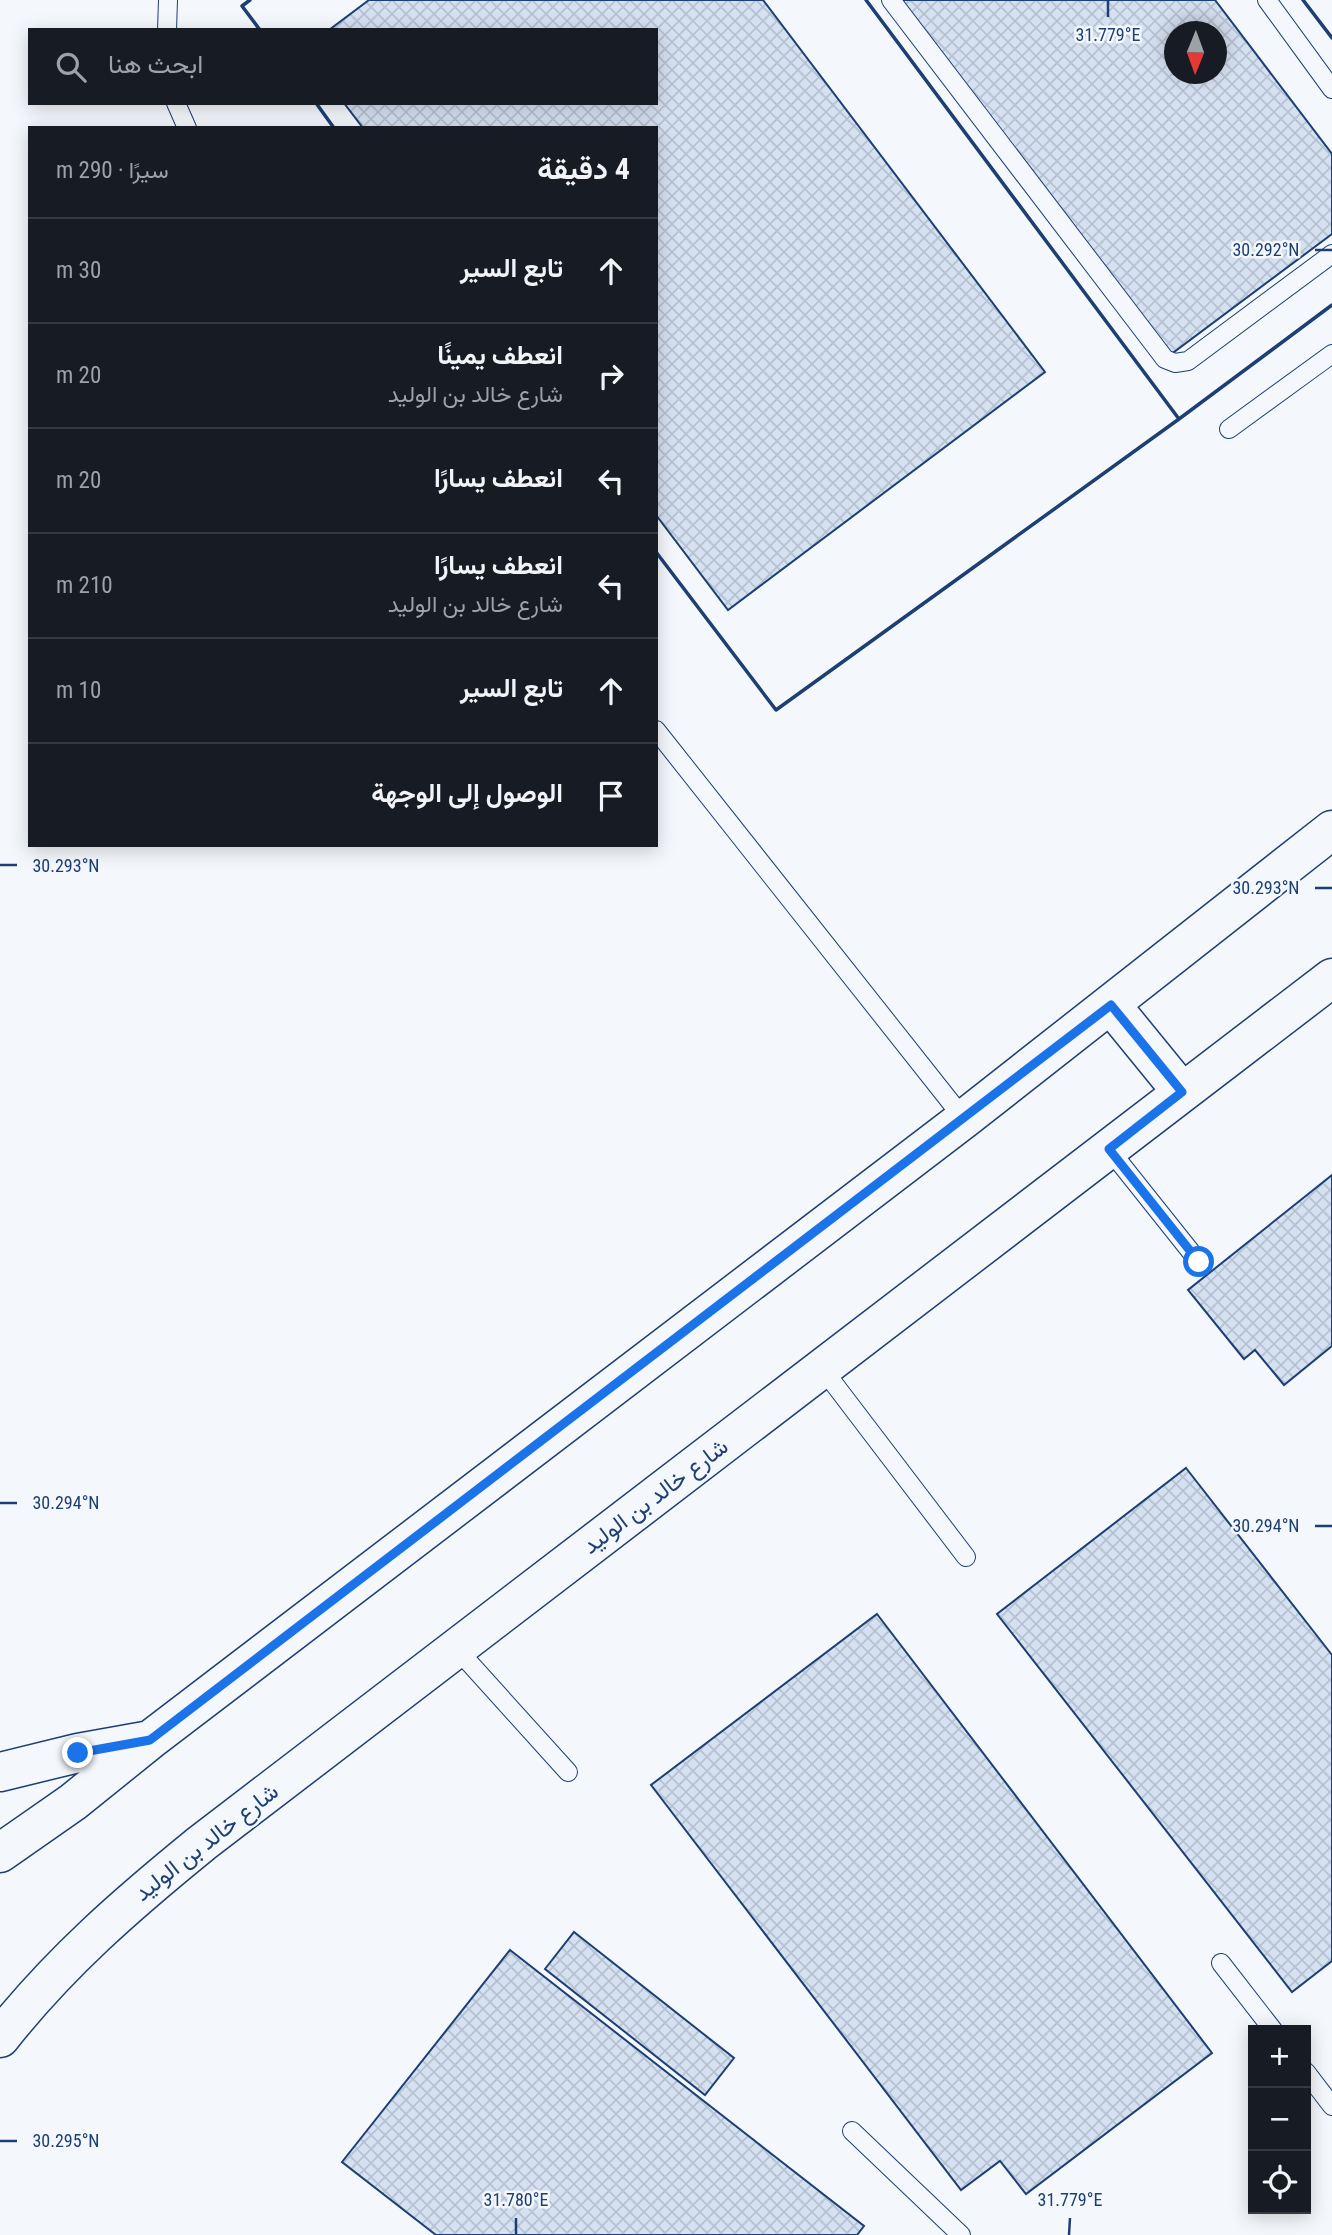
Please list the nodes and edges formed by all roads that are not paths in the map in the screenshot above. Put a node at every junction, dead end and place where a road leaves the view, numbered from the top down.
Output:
1 (168, 0) edge
2 (891, 0) edge
3 (1267, 0) edge
4 (167, 28) edge
5 (1332, 89) edge
6 (177, 105) edge
7 (186, 126) edge
8 (1332, 254) edge
9 (1332, 354) edge
10 (1229, 429) dead end
11 (658, 733) edge
12 (1332, 830) edge
13 (1329, 985) edge
14 (1111, 1005) junction
15 (1182, 1092) junction
16 (964, 1119) junction
17 (1109, 1149) junction
18 (1199, 1262) dead end
19 (822, 1368) junction
20 (966, 1557) dead end
21 (456, 1648) junction
22 (150, 1740) junction
23 (0, 1772) edge
24 (568, 1772) dead end
25 (0, 1853) edge
26 (1221, 1963) dead end
27 (1269, 2025) edge
28 (0, 2038) edge
29 (1311, 2079) edge
30 (1332, 2106) edge
31 (852, 2131) dead end
32 (961, 2235) edge

1 - 4 lane
2 - 8 lane
3 - 5 lane
6 - 7 lane
9 - 10 lane
11 - 16 lane
12 - 14 main road
13 - 15 main road, شارع خالد بن الوليد
14 - 15 main road
14 - 16 main road
15 - 17 main road, شارع خالد بن الوليد
16 - 22 main road
17 - 18 lane
17 - 19 main road, شارع خالد بن الوليد
19 - 20 lane
19 - 21 main road, شارع خالد بن الوليد
21 - 24 lane
21 - 28 main road, شارع خالد بن الوليد
22 - 23 main road
22 - 25 main road
26 - 27 lane
29 - 30 lane
31 - 32 lane

